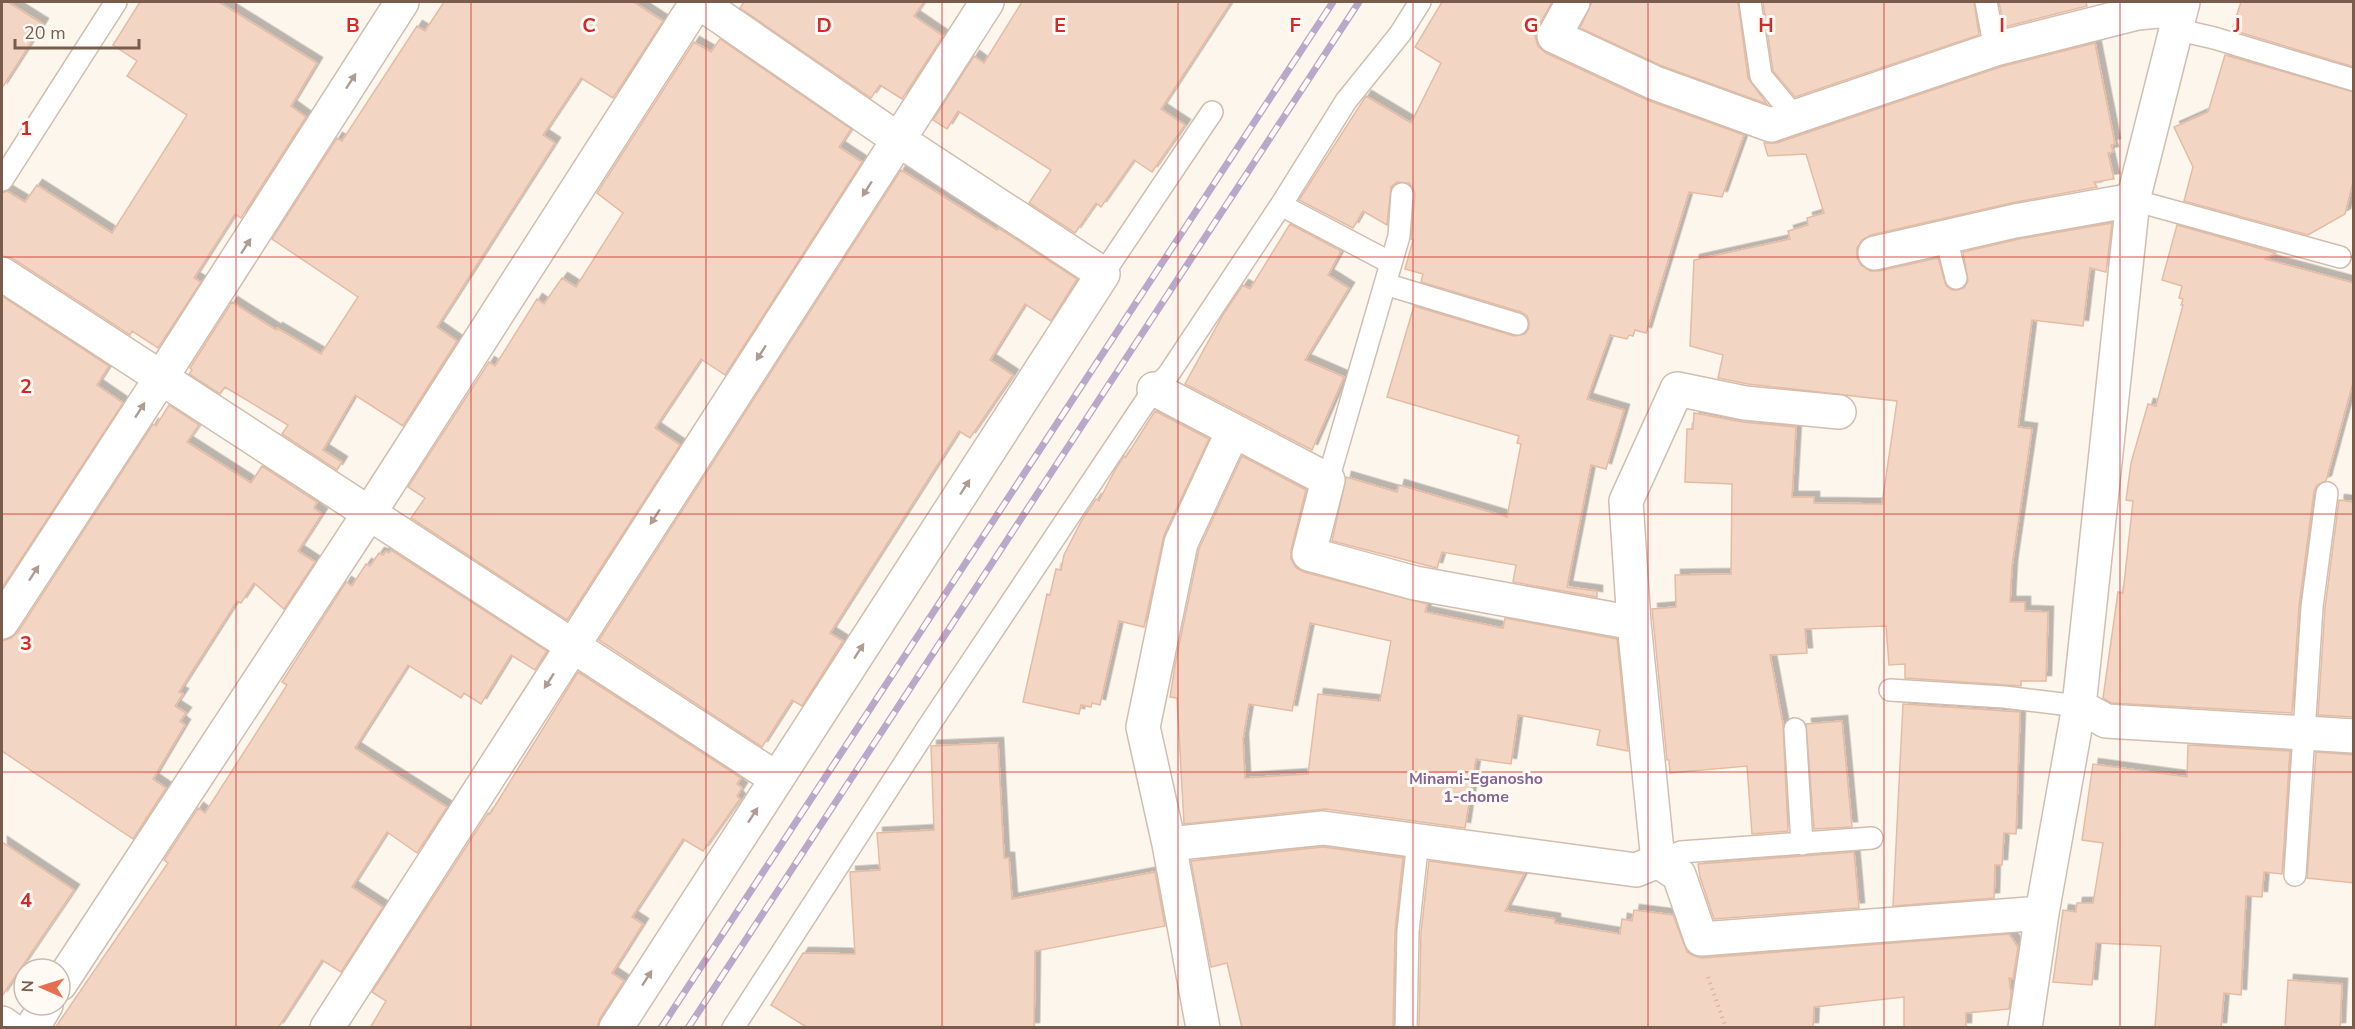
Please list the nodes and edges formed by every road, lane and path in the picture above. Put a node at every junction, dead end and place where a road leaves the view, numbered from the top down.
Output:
1 (402, 2) edge
2 (698, 2) edge
3 (987, 2) edge
4 (1420, 2) edge
5 (1573, 2) edge
6 (1750, 2) edge
7 (1986, 2) edge
8 (111, 3) edge
9 (2113, 10) edge
10 (2179, 13) edge
11 (1995, 49) junction
12 (2354, 80) edge
13 (1212, 112) dead end
14 (1795, 117) junction
15 (898, 140) junction
16 (2, 180) edge
17 (1402, 194) dead end
18 (2133, 200) junction
19 (1281, 205) junction
20 (1946, 237) junction
21 (1875, 253) dead end
22 (2340, 257) dead end
23 (1391, 262) junction
24 (2, 274) edge
25 (1103, 274) junction
26 (1956, 278) dead end
27 (1385, 284) junction
28 (1517, 324) dead end
29 (161, 378) junction
30 (1154, 388) junction
31 (1839, 412) dead end
32 (1233, 431) junction
33 (1328, 480) junction
34 (2326, 493) dead end
35 (370, 512) junction
36 (2, 622) edge
37 (1634, 623) junction
38 (572, 646) junction
39 (1890, 690) dead end
40 (2079, 706) junction
41 (1795, 729) dead end
42 (2305, 734) junction
43 (2354, 736) edge
44 (777, 779) junction
45 (1872, 838) dead end
46 (1419, 840) junction
47 (1169, 844) junction
48 (1802, 844) junction
49 (1658, 861) junction
50 (2295, 876) dead end
51 (2042, 913) junction
52 (1701, 939) junction
53 (72, 966) edge
54 (2, 1023) edge
55 (9, 1028) edge
56 (327, 1028) edge
57 (616, 1028) edge
58 (733, 1028) edge
59 (1203, 1028) edge
60 (1406, 1028) edge
61 (1726, 1028) edge
62 (2025, 1028) edge

29 -> 1 street
2 - 15 street
2 - 35 street
3 - 15 street
4 - 19 lane
5 - 14 street
6 - 14 lane
7 - 11 lane
8 - 16 lane
9 - 10 street
9 - 11 street
10 - 12 lane
10 - 18 street
11 - 14 street
13 - 25 lane
15 - 25 street
15 -> 38 street
17 - 23 lane
18 - 20 street
18 - 22 lane
18 - 40 street
19 - 23 lane
19 - 30 lane
20 - 21 street
20 - 26 lane
23 - 27 lane
24 - 29 street
44 -> 25 street
27 - 28 lane
27 - 33 lane
29 - 35 street
36 -> 29 street
30 - 32 street
30 - 58 lane
31 - 37 street
32 - 33 street
32 - 47 street
33 - 37 street
34 - 42 lane
35 - 38 street
35 - 53 street
37 - 49 street
38 - 44 street
38 -> 56 street
39 - 40 lane
40 - 42 street
40 - 51 street
41 - 48 lane
42 - 43 street
42 - 50 lane
57 -> 44 street
45 - 48 lane
46 - 47 street
46 - 49 street
46 - 60 lane
47 - 59 street
48 - 49 lane
49 - 52 street
51 - 52 street
51 - 62 street
52 - 61 path
54 - 55 street

